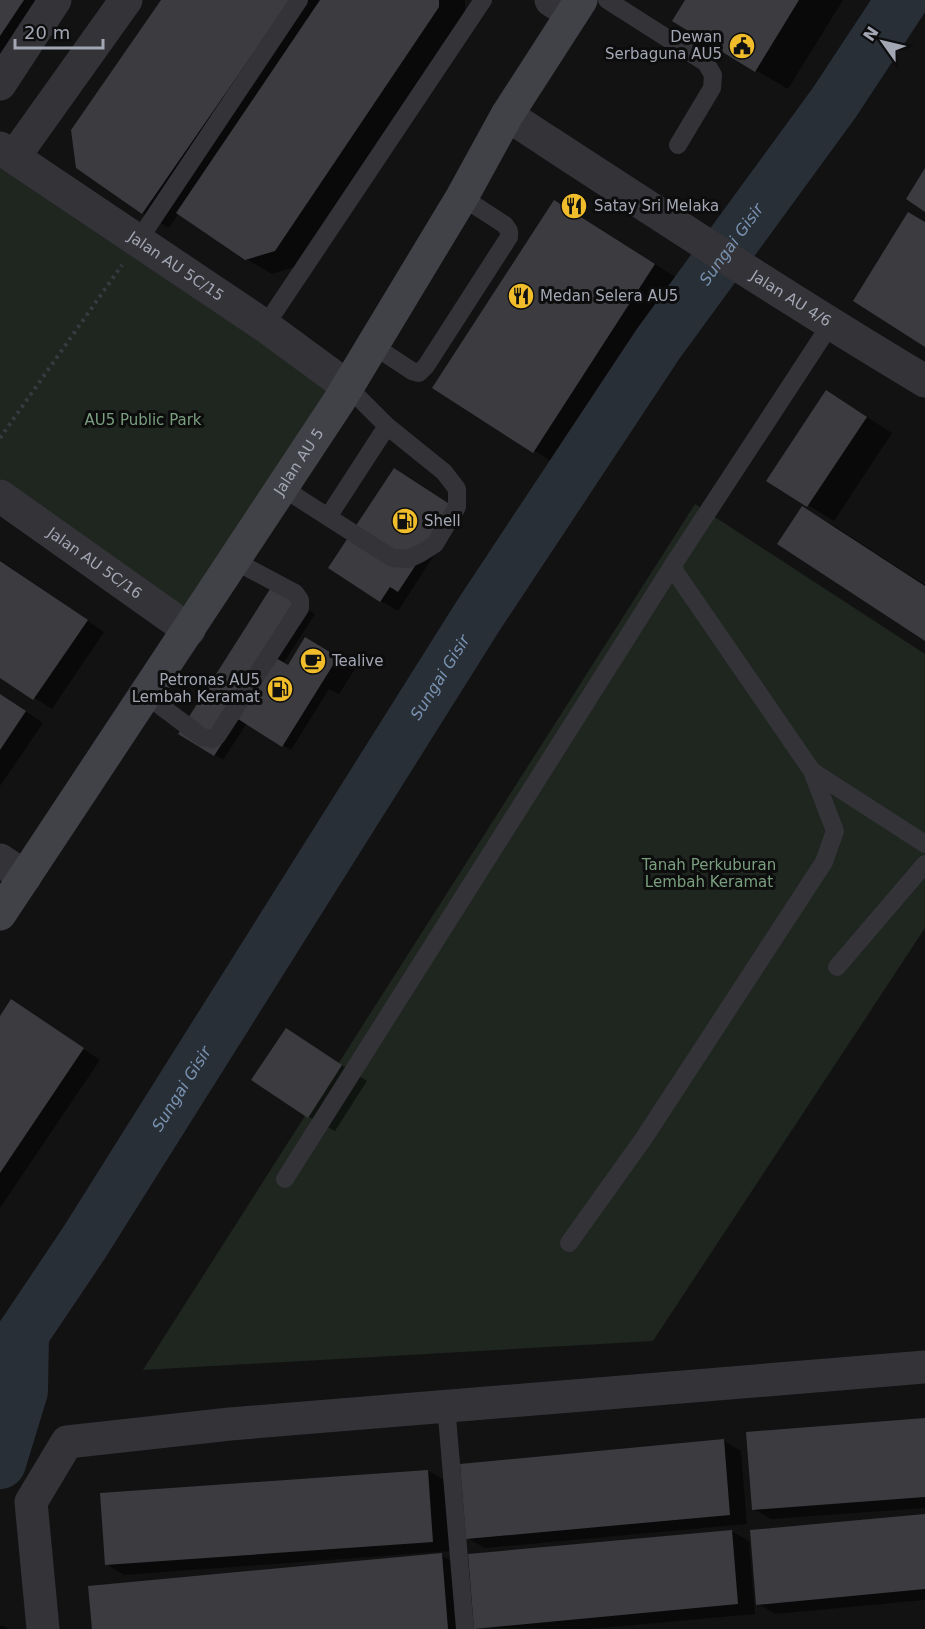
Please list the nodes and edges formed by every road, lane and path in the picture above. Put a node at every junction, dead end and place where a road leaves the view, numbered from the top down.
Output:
1 (55, 0) edge
2 (126, 0) edge
3 (299, 0) edge
4 (483, 0) edge
5 (607, 0) edge
6 (568, 5) edge
7 (0, 84) edge
8 (507, 115) junction
9 (678, 145) dead end
10 (7, 153) edge
11 (462, 197) junction
12 (130, 252) junction
13 (830, 325) junction
14 (265, 326) junction
15 (374, 346) junction
16 (925, 381) edge
17 (348, 387) junction
18 (387, 426) junction
19 (0, 438) edge
20 (283, 488) junction
21 (0, 496) edge
22 (328, 517) junction
23 (234, 561) junction
24 (673, 565) junction
25 (189, 630) junction
26 (146, 695) junction
27 (812, 771) junction
28 (925, 844) edge
29 (925, 864) edge
30 (13, 868) edge
31 (0, 914) edge
32 (837, 968) dead end
33 (285, 1179) dead end
34 (569, 1243) dead end
35 (925, 1367) edge
36 (446, 1406) junction
37 (43, 1629) edge
38 (465, 1629) edge

1 - 7 street
2 - 10 street
3 - 12 lane
4 - 14 lane
5 - 9 lane
6 - 8 main road, Jalan AU 5
8 - 11 main road, Jalan AU 5
8 - 13 street, Jalan AU 4/6
10 - 12 street, Jalan AU 5C/15
11 - 15 main road, Jalan AU 5
11 - 15 lane
12 - 14 street, Jalan AU 5C/15
12 - 19 path
13 - 16 street, Jalan AU 4/6
13 - 24 lane
14 - 17 street, Jalan AU 5C/15
15 - 17 main road, Jalan AU 5
17 - 18 lane
17 - 20 main road, Jalan AU 5
18 - 22 lane
18 - 22 lane
20 - 22 lane
20 - 23 main road, Jalan AU 5
21 - 25 street, Jalan AU 5C/16
23 - 25 main road, Jalan AU 5
23 - 26 lane
24 - 27 lane
24 - 33 lane
25 - 26 main road, Jalan AU 5
26 - 30 main road, Jalan AU 5
27 - 28 lane
27 - 34 lane
29 - 32 lane
30 - 31 main road, Jalan AU 5
35 - 36 street
36 - 37 street
36 - 38 lane

